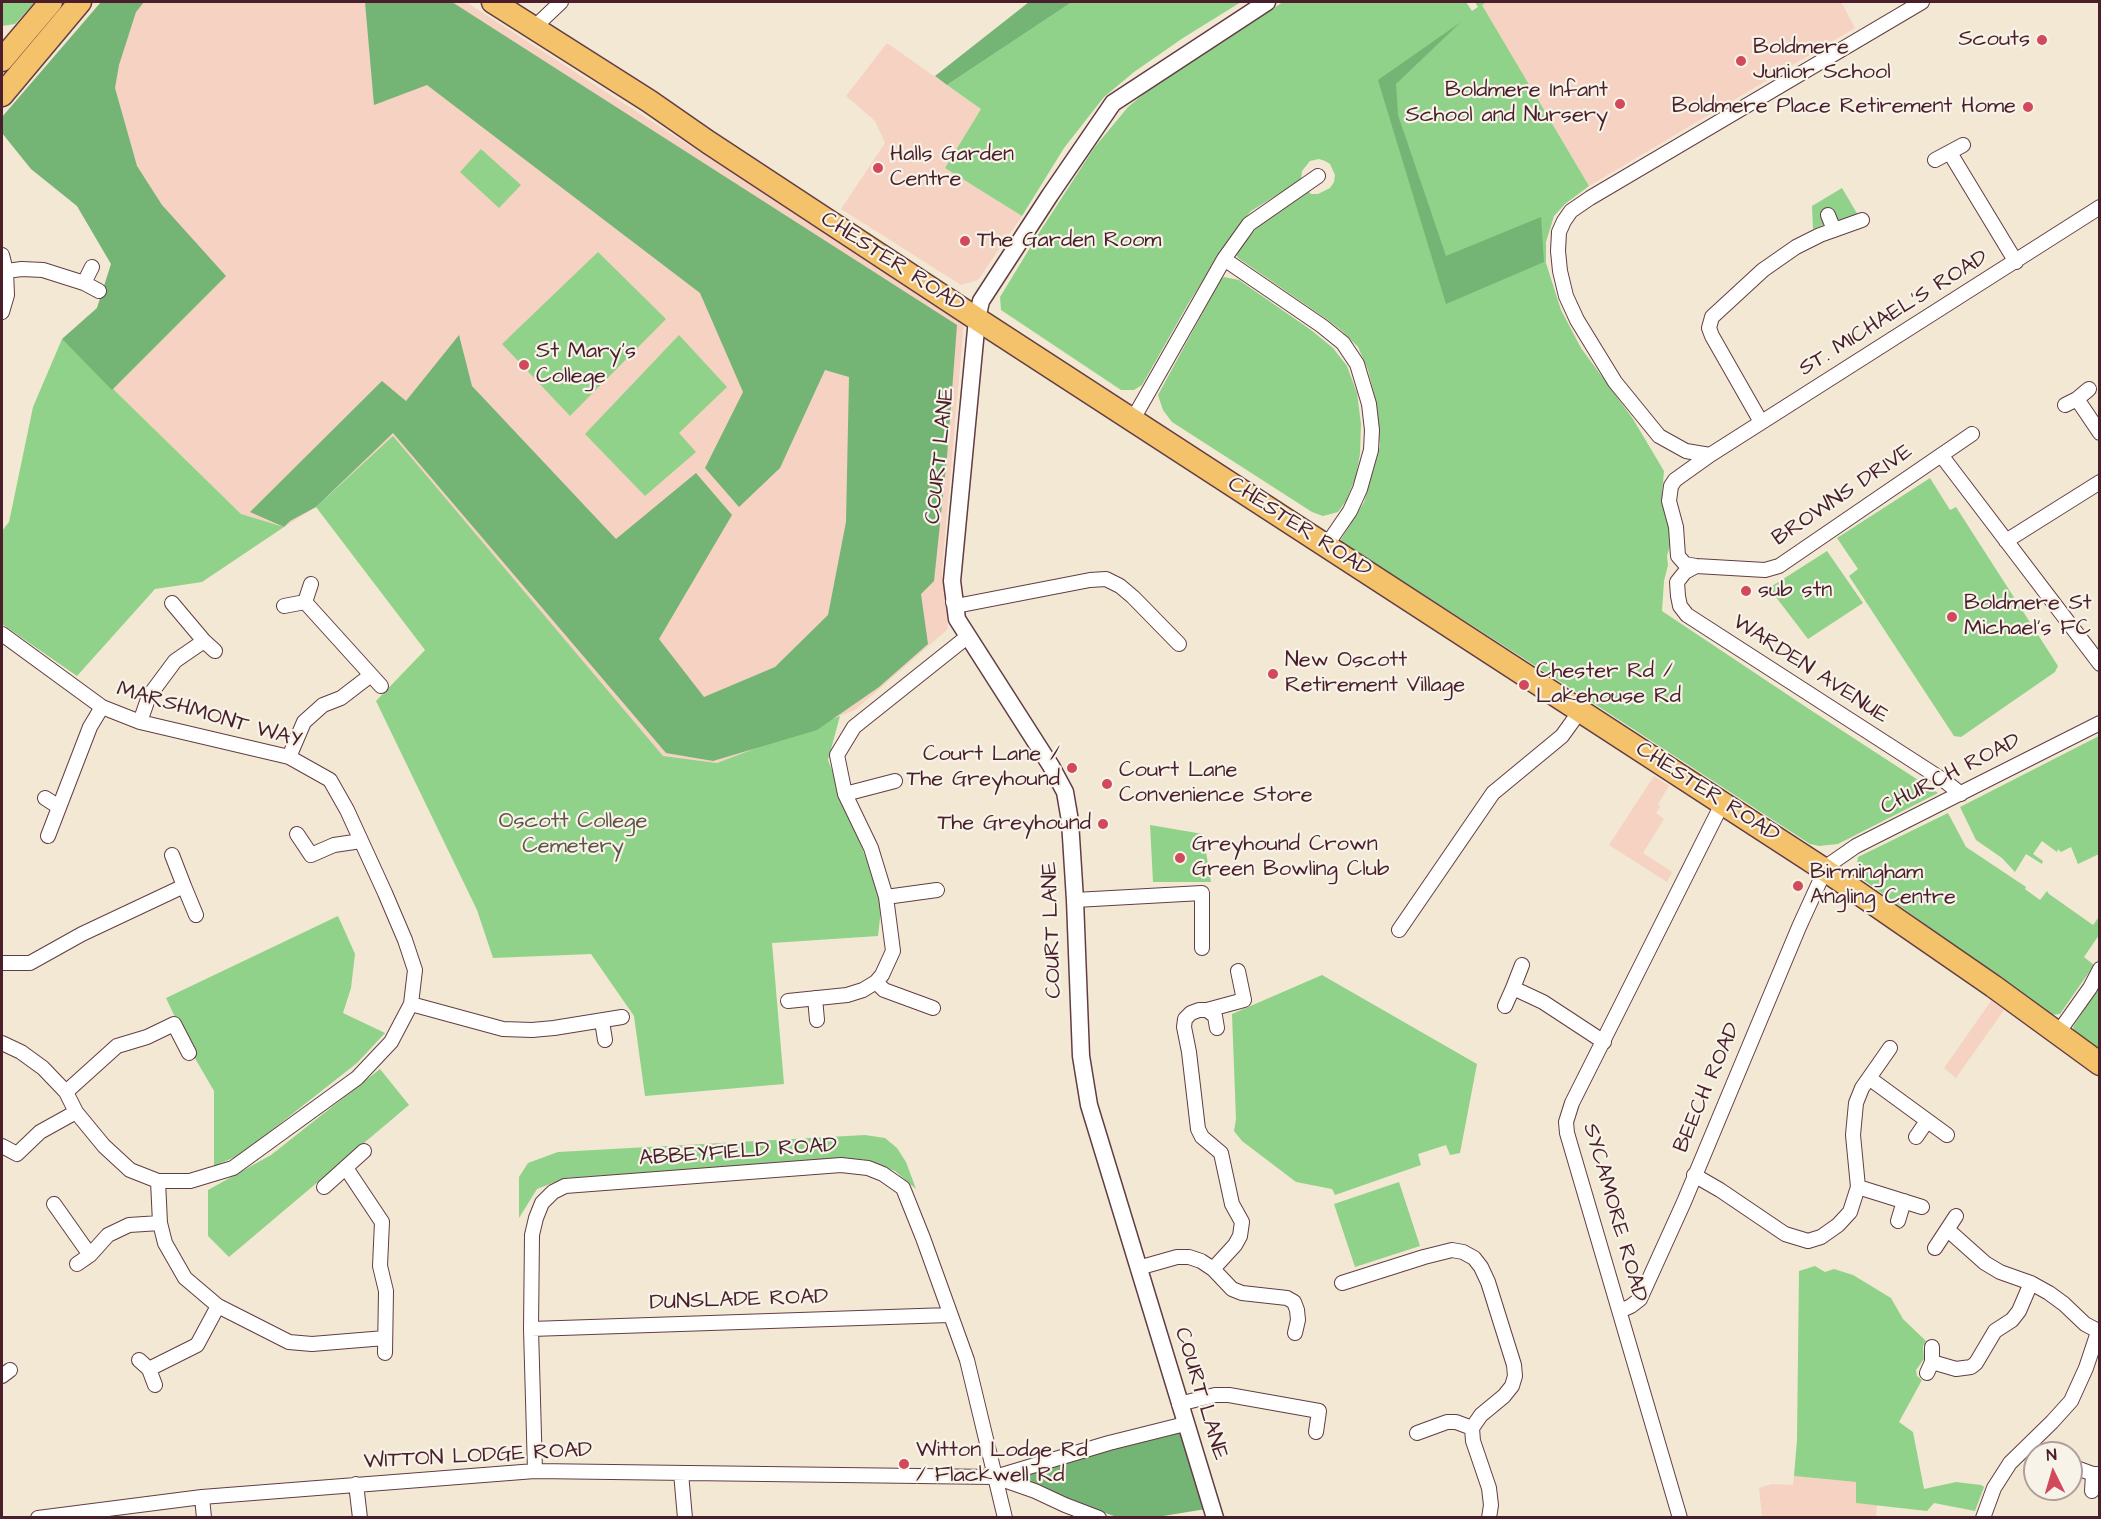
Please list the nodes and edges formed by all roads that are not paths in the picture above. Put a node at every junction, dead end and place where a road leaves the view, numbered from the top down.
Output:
1 (51, 2) edge
2 (80, 2) edge
3 (492, 2) edge
4 (561, 2) edge
5 (1267, 2) edge
6 (1922, 2) edge
7 (536, 31) junction
8 (5, 49) edge
9 (2, 96) edge
10 (1963, 145) dead end
11 (1950, 153) junction
12 (1935, 160) dead end
13 (1318, 176) dead end
14 (2100, 207) edge
15 (1828, 215) dead end
16 (1862, 220) dead end
17 (1834, 230) junction
18 (2, 255) edge
19 (1224, 259) junction
20 (2016, 262) junction
21 (92, 267) dead end
22 (6, 271) junction
23 (84, 283) junction
24 (99, 291) dead end
25 (2, 312) edge
26 (977, 319) junction
27 (2089, 389) dead end
28 (1133, 419) junction
29 (1761, 422) junction
30 (2100, 433) edge
31 (1972, 434) dead end
32 (1941, 454) junction
33 (1710, 455) junction
34 (2100, 482) edge
35 (2006, 541) junction
36 (1326, 546) junction
37 (1696, 567) junction
38 (311, 584) dead end
39 (305, 602) junction
40 (953, 602) junction
41 (172, 603) dead end
42 (284, 606) dead end
43 (2, 634) edge
44 (967, 637) junction
45 (204, 641) junction
46 (1179, 644) dead end
47 (215, 651) dead end
48 (2100, 664) edge
49 (371, 675) junction
50 (381, 686) dead end
51 (102, 707) junction
52 (1580, 711) junction
53 (140, 722) junction
54 (2100, 723) edge
55 (289, 757) junction
56 (895, 781) dead end
57 (845, 794) junction
58 (1960, 794) junction
59 (45, 798) dead end
60 (1722, 804) junction
61 (59, 807) junction
62 (297, 834) dead end
63 (48, 836) dead end
64 (361, 841) junction
65 (172, 855) dead end
66 (1825, 870) junction
67 (184, 886) junction
68 (937, 890) dead end
69 (886, 897) junction
70 (1075, 900) junction
71 (196, 915) dead end
72 (1399, 930) dead end
73 (1202, 948) dead end
74 (2, 963) edge
75 (1522, 965) dead end
76 (2100, 969) edge
77 (1238, 971) dead end
78 (876, 982) junction
79 (1513, 988) junction
80 (814, 998) junction
81 (788, 1000) dead end
82 (411, 1004) junction
83 (1505, 1006) dead end
84 (933, 1008) dead end
85 (1207, 1010) junction
86 (622, 1017) dead end
87 (817, 1020) dead end
88 (602, 1021) junction
89 (1217, 1028) dead end
90 (2058, 1033) junction
91 (605, 1040) dead end
92 (1604, 1042) junction
93 (2, 1043) edge
94 (1890, 1048) dead end
95 (189, 1053) dead end
96 (2100, 1064) edge
97 (1869, 1078) junction
98 (66, 1092) junction
99 (76, 1112) junction
100 (1927, 1121) junction
101 (1947, 1135) dead end
102 (1916, 1137) dead end
103 (2, 1146) edge
104 (364, 1151) dead end
105 (345, 1168) junction
106 (1694, 1176) junction
107 (158, 1181) junction
108 (324, 1187) dead end
109 (1858, 1187) junction
110 (1904, 1202) junction
111 (54, 1204) dead end
112 (1922, 1208) dead end
113 (1956, 1216) dead end
114 (1898, 1221) dead end
115 (160, 1223) junction
116 (1948, 1230) junction
117 (1935, 1248) dead end
118 (90, 1255) junction
119 (78, 1264) dead end
120 (1138, 1268) junction
121 (1213, 1269) junction
122 (1342, 1283) dead end
123 (2031, 1283) junction
124 (218, 1306) junction
125 (1620, 1311) junction
126 (950, 1315) junction
127 (531, 1329) junction
128 (2099, 1332) edge
129 (1295, 1333) dead end
130 (384, 1338) junction
131 (1932, 1347) dead end
132 (385, 1353) dead end
133 (155, 1385) dead end
134 (1179, 1404) junction
135 (1185, 1424) junction
136 (1472, 1428) junction
137 (1316, 1432) dead end
138 (1417, 1433) dead end
139 (2031, 1441) edge
140 (2023, 1449) edge
141 (535, 1471) junction
142 (681, 1473) junction
143 (2096, 1474) edge
144 (994, 1477) junction
145 (356, 1484) junction
146 (2092, 1491) dead end
147 (202, 1497) junction
148 (38, 1518) edge
149 (204, 1518) edge
150 (360, 1518) edge
151 (685, 1518) edge
152 (1005, 1518) edge
153 (1099, 1518) edge
154 (1215, 1518) edge
155 (1489, 1518) edge
156 (1680, 1518) edge
157 (1983, 1518) edge

1 - 8 main road
2 - 9 main road
3 - 7 main road, CHESTER ROAD
4 - 7 street
5 - 26 street, COURT LANE
6 - 33 street
7 - 26 main road, CHESTER ROAD
10 - 11 street
11 - 12 street
11 - 20 street
13 - 19 street
14 - 20 street, ST. MICHAEL'S ROAD
15 - 17 street
16 - 17 street
17 - 29 street
18 - 22 street
19 - 28 street
19 - 36 street
20 - 29 street, ST. MICHAEL'S ROAD
21 - 23 street
22 - 23 street
22 - 25 street
23 - 24 street
26 - 28 main road, CHESTER ROAD
26 - 40 street, COURT LANE
27 - 30 street
28 - 36 main road, CHESTER ROAD
29 - 33 street, ST. MICHAEL'S ROAD
31 - 32 street, BROWNS DRIVE
32 - 35 street, BROWNS DRIVE
32 - 37 street, BROWNS DRIVE
33 - 37 street, ST. MICHAEL'S ROAD
34 - 35 street
35 - 48 street, BROWNS DRIVE
36 - 52 main road, CHESTER ROAD
37 - 58 street, WARDEN AVENUE
38 - 39 street
39 - 42 street
39 - 49 street
40 - 44 street, COURT LANE
40 - 46 street
41 - 45 street
43 - 51 street, MARSHMONT WAY
44 - 57 street
44 - 70 street, COURT LANE
45 - 47 street
45 - 53 street
49 - 50 street
49 - 55 street
51 - 53 street, MARSHMONT WAY
51 - 61 street
52 - 60 main road, CHESTER ROAD
52 - 72 street
53 - 55 street, MARSHMONT WAY
54 - 58 street, CHURCH ROAD
55 - 64 street, MARSHMONT WAY
56 - 57 street
57 - 69 street
58 - 66 street, CHURCH ROAD
59 - 61 street
60 - 66 main road, CHESTER ROAD
60 - 92 street, SYCAMORE ROAD
61 - 63 street
62 - 64 street
64 - 82 street, MARSHMONT WAY
65 - 67 street
66 - 90 main road, CHESTER ROAD
66 - 106 street, BEECH ROAD
67 - 71 street
67 - 74 street
68 - 69 street
69 - 78 street
70 - 73 street
70 - 120 street, COURT LANE
75 - 79 street
76 - 90 street
77 - 85 street
78 - 80 street
78 - 84 street
79 - 83 street
79 - 92 street
80 - 81 street
80 - 87 street
82 - 88 street
82 - 107 street, MARSHMONT WAY
85 - 89 street
85 - 121 street
86 - 88 street
88 - 91 street
90 - 96 main road, CHESTER ROAD
92 - 125 street, SYCAMORE ROAD
93 - 98 street, MARSHMONT WAY
94 - 97 street
95 - 98 street
97 - 100 street
97 - 109 street
98 - 99 street, MARSHMONT WAY
99 - 103 street
99 - 107 street, MARSHMONT WAY
100 - 101 street
100 - 102 street
104 - 105 street
105 - 108 street
105 - 130 street
106 - 109 street
106 - 125 street, BEECH ROAD
107 - 115 street
109 - 110 street
110 - 112 street
110 - 114 street
111 - 118 street
113 - 116 street
115 - 118 street
115 - 124 street
116 - 117 street
116 - 123 street
118 - 119 street
120 - 121 street
120 - 134 street, COURT LANE
121 - 129 street
122 - 136 street
123 - 128 street
123 - 131 street
124 - 130 street
124 - 133 street
125 - 156 street, SYCAMORE ROAD
126 - 127 street, DUNSLADE ROAD
126 - 127 street, ABBEYFIELD ROAD
126 - 144 street, ABBEYFIELD ROAD
127 - 141 street, ABBEYFIELD ROAD
128 - 139 street
130 - 132 street
134 - 135 street, COURT LANE
134 - 137 street
135 - 144 street, WITTON LODGE ROAD
135 - 154 street, COURT LANE
136 - 138 street
136 - 155 street
140 - 157 street
141 - 142 street, WITTON LODGE ROAD
141 - 145 street, WITTON LODGE ROAD
142 - 144 street, WITTON LODGE ROAD
142 - 151 street
143 - 146 street
144 - 152 street, ABBEYFIELD ROAD
144 - 153 street, WITTON LODGE ROAD
145 - 147 street, WITTON LODGE ROAD
145 - 150 street
147 - 148 street, WITTON LODGE ROAD
147 - 149 street

